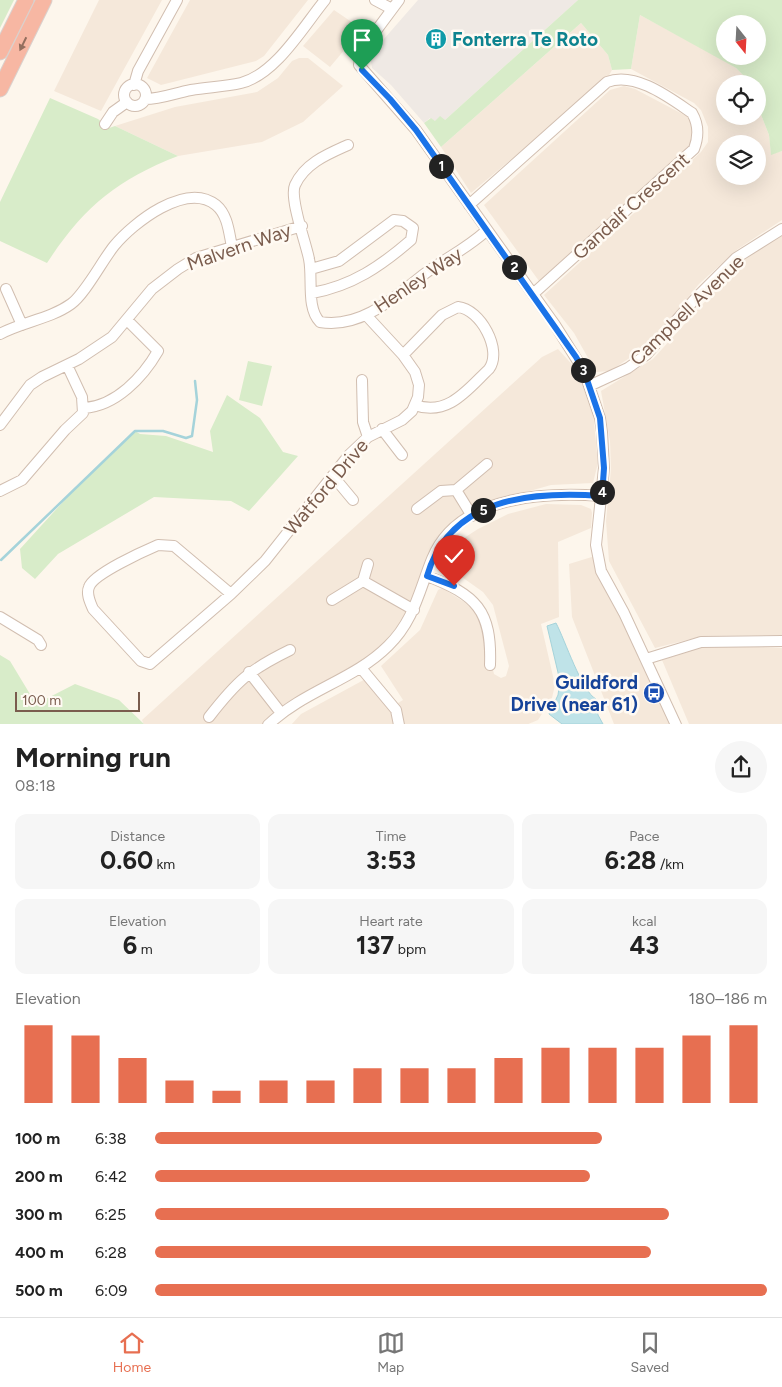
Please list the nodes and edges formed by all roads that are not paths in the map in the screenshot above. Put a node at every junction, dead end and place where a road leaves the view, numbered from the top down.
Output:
1 (26, 0) edge
2 (44, 0) edge
3 (177, 0) edge
4 (325, 0) edge
5 (375, 0) edge
6 (399, 0) edge
7 (392, 9) junction
8 (0, 52) edge
9 (134, 84) junction
10 (0, 90) edge
11 (145, 99) junction
12 (127, 102) junction
13 (105, 124) dead end
14 (348, 145) dead end
15 (469, 205) junction
16 (302, 226) junction
17 (782, 229) edge
18 (486, 231) junction
19 (232, 247) junction
20 (311, 269) junction
21 (6, 289) dead end
22 (312, 293) junction
23 (534, 294) junction
24 (366, 315) junction
25 (127, 320) junction
26 (22, 325) junction
27 (0, 334) edge
28 (403, 355) junction
29 (67, 365) junction
30 (362, 380) dead end
31 (589, 386) junction
32 (415, 405) junction
33 (84, 408) junction
34 (0, 425) edge
35 (382, 429) junction
36 (368, 437) junction
37 (402, 455) dead end
38 (487, 464) dead end
39 (333, 476) junction
40 (456, 490) junction
41 (0, 491) edge
42 (602, 496) junction
43 (353, 500) dead end
44 (417, 509) dead end
45 (472, 516) junction
46 (368, 564) dead end
47 (427, 576) junction
48 (363, 581) junction
49 (231, 594) junction
50 (332, 600) dead end
51 (414, 610) junction
52 (0, 617) edge
53 (782, 641) edge
54 (41, 645) dead end
55 (290, 650) dead end
56 (646, 659) junction
57 (490, 665) dead end
58 (361, 668) junction
59 (249, 672) junction
60 (281, 713) junction
61 (209, 717) dead end
62 (268, 724) edge
63 (398, 724) edge
64 (676, 724) edge

1 - 8 highway
2 -> 10 highway
3 - 9 street
4 - 11 street
5 - 7 street
6 - 7 street
7 - 15 street
9 - 11 street
9 - 12 street
11 - 12 street
12 - 13 street
14 - 16 street
15 - 18 street
15 - 23 street, Gandalf Crescent
16 - 19 street, Malvern Way
16 - 20 street
17 - 31 street, Campbell Avenue
18 - 23 street
18 - 24 street, Henley Way
19 - 25 street, Malvern Way
19 - 26 street
20 - 22 street
20 - 22 street
21 - 26 street
22 - 24 street, Henley Way
23 - 31 street
24 - 28 street
25 - 29 street, Malvern Way
25 - 33 street
26 - 27 street
28 - 32 street
28 - 32 street
29 - 33 street
29 - 34 street, Malvern Way
30 - 36 street
31 - 42 street
32 - 35 street, Watford Drive
33 - 41 street
35 - 36 street, Watford Drive
35 - 37 street
36 - 39 street, Watford Drive
38 - 40 street
39 - 43 street
39 - 49 street, Watford Drive
40 - 44 street
40 - 45 street
42 - 45 street
42 - 56 street
45 - 47 street
46 - 48 street
47 - 51 street
47 - 57 street
48 - 50 street
48 - 51 street
49 - 49 street, Watford Drive
51 - 58 street
52 - 54 street
53 - 56 street
55 - 59 street
56 - 64 street
58 - 60 street
58 - 63 street
59 - 60 street
59 - 61 street
60 - 62 street

